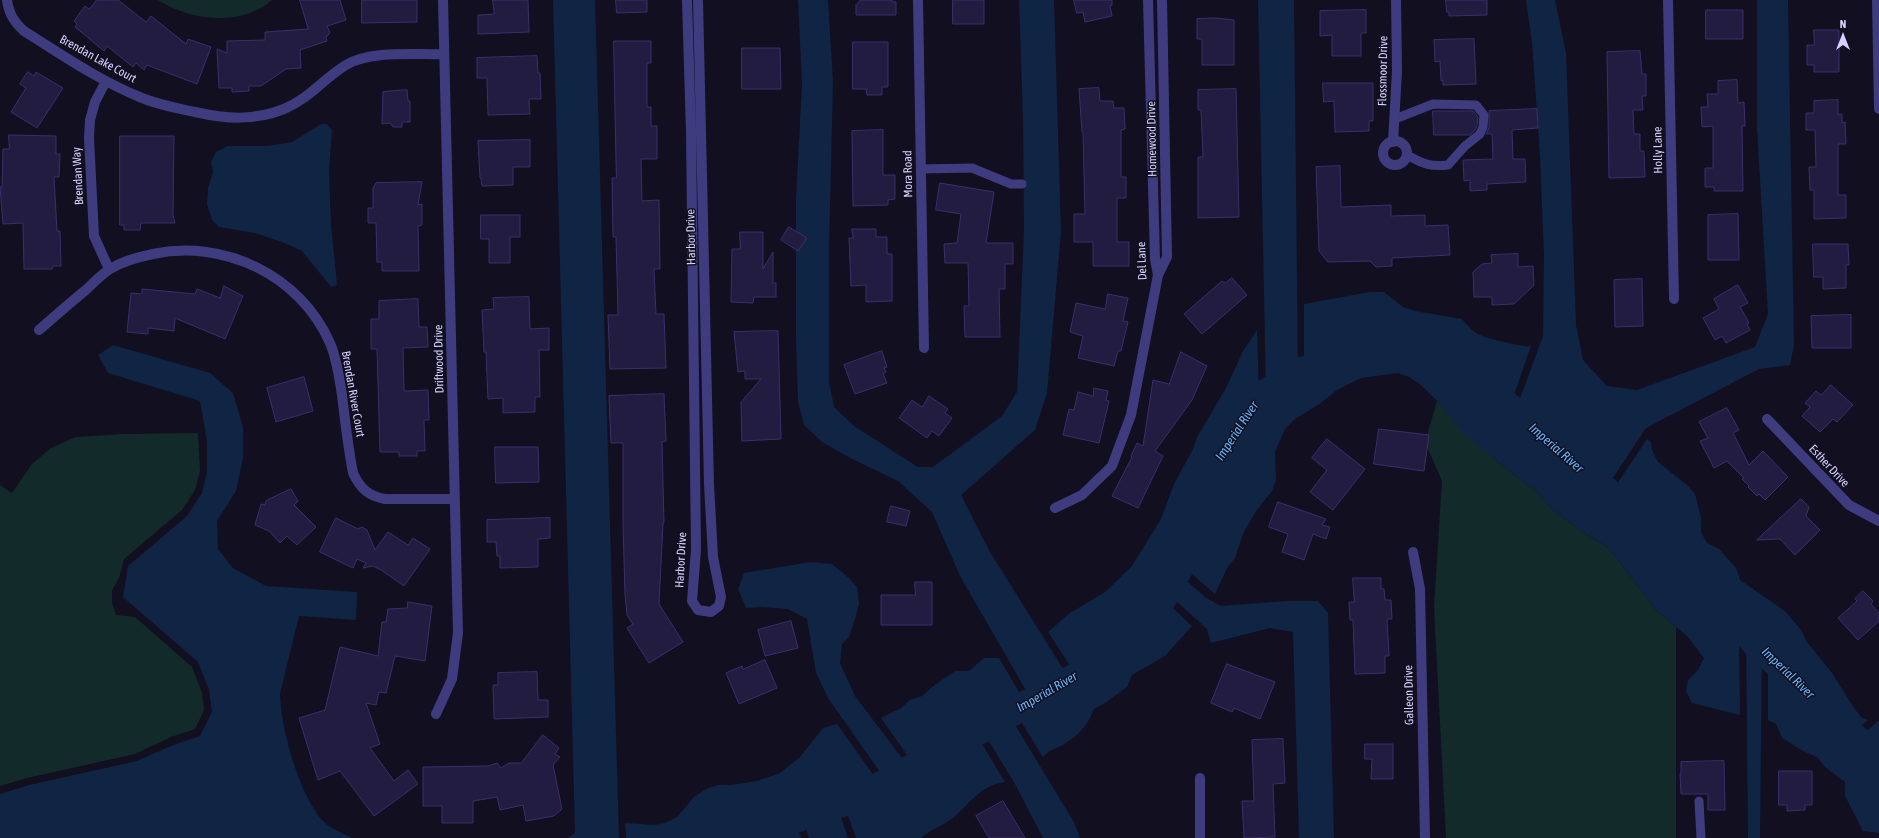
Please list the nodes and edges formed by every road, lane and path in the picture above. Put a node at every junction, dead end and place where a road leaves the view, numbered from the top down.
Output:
1 (7, 0) edge
2 (443, 0) edge
3 (687, 0) edge
4 (698, 0) edge
5 (918, 0) edge
6 (1148, 0) edge
7 (1162, 0) edge
8 (1396, 0) edge
9 (1668, 0) edge
10 (1877, 0) edge
11 (444, 54) junction
12 (106, 81) junction
13 (1879, 109) edge
14 (1395, 119) junction
15 (1393, 142) junction
16 (1407, 155) junction
17 (921, 169) junction
18 (1022, 184) dead end
19 (109, 269) junction
20 (1158, 275) junction
21 (1674, 299) dead end
22 (39, 330) dead end
23 (924, 348) dead end
24 (1767, 419) dead end
25 (455, 499) junction
26 (1055, 508) dead end
27 (1879, 521) edge
28 (1413, 552) dead end
29 (436, 714) dead end
30 (1200, 778) dead end
31 (1699, 801) dead end
32 (1200, 838) edge
33 (1425, 838) edge
34 (1701, 838) edge

1 - 12 street, Brendan Lake Court
2 - 11 street, Driftwood Drive
3 - 4 street, Harbor Drive
5 - 17 street, Mora Road
6 - 20 street, Del Lane
7 - 20 street, Homewood Drive
8 - 14 street, Flossmoor Drive
9 - 21 street, Holly Lane
10 - 13 street
11 - 12 street, Brendan Lake Court
11 - 25 street, Driftwood Drive
12 - 19 street, Brendan Way
14 - 15 street, Flossmoor Drive
14 - 16 lane
15 - 16 street
15 - 16 street, Flossmoor Drive
17 - 18 lane
17 - 23 street, Mora Road
19 - 22 street, Brendan River Court
19 - 25 street, Brendan River Court
20 - 26 street, Del Lane
24 - 27 street, Esther Drive
25 - 29 street, Driftwood Drive
28 - 33 street, Galleon Drive
30 - 32 street
31 - 34 lane

